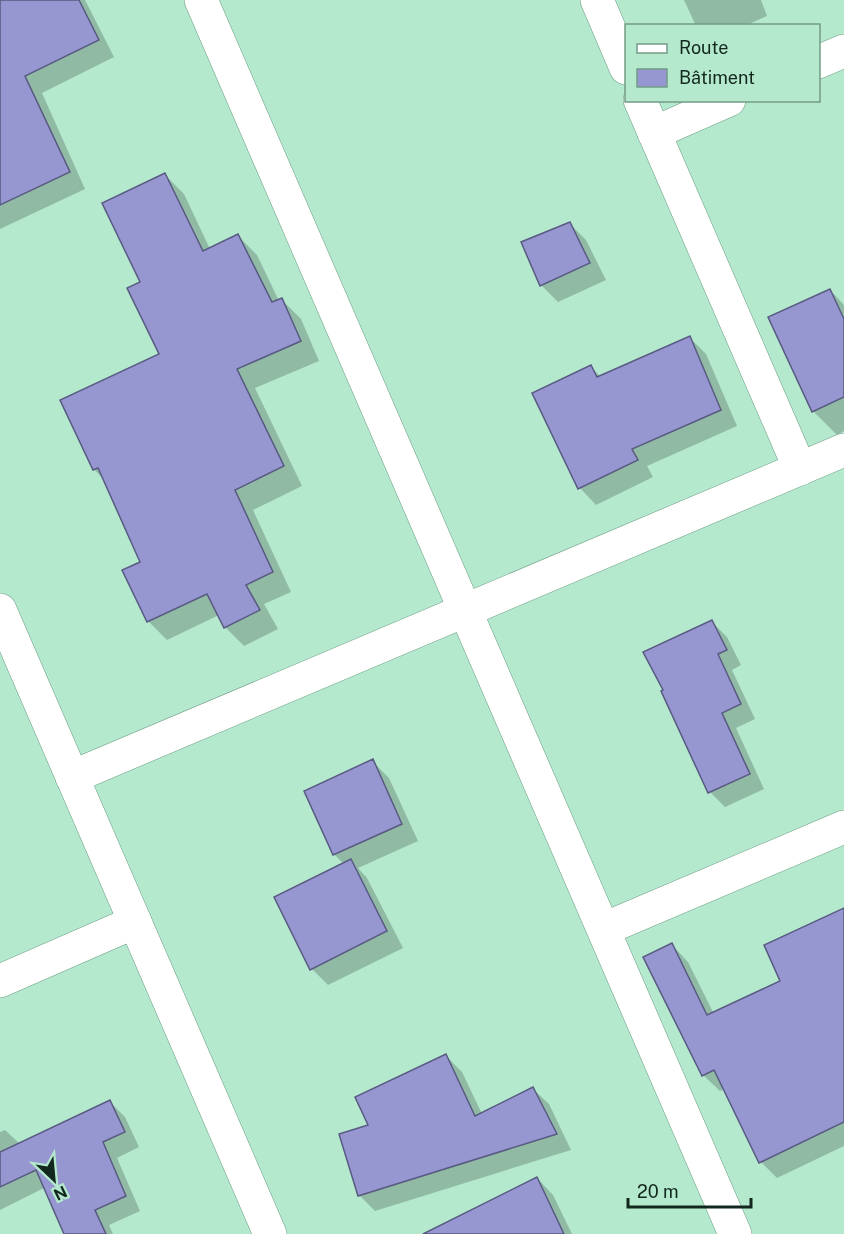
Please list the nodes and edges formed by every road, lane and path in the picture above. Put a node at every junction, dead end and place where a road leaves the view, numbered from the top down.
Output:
1 (201, 0) edge
2 (597, 0) edge
3 (844, 51) edge
4 (820, 62) edge
5 (625, 63) edge
6 (641, 102) edge
7 (724, 102) edge
8 (654, 133) junction
9 (844, 450) edge
10 (800, 469) junction
11 (0, 610) edge
12 (465, 610) junction
13 (72, 777) junction
14 (844, 827) edge
15 (135, 922) junction
16 (604, 929) junction
17 (0, 981) edge
18 (270, 1234) edge
19 (735, 1234) edge

1 - 12 street
2 - 5 street
3 - 4 street
6 - 8 street
7 - 8 street
8 - 10 street
9 - 10 street
10 - 12 street
11 - 13 street
12 - 13 street
12 - 16 street
13 - 15 street
14 - 16 street
15 - 17 street
15 - 18 street
16 - 19 street

